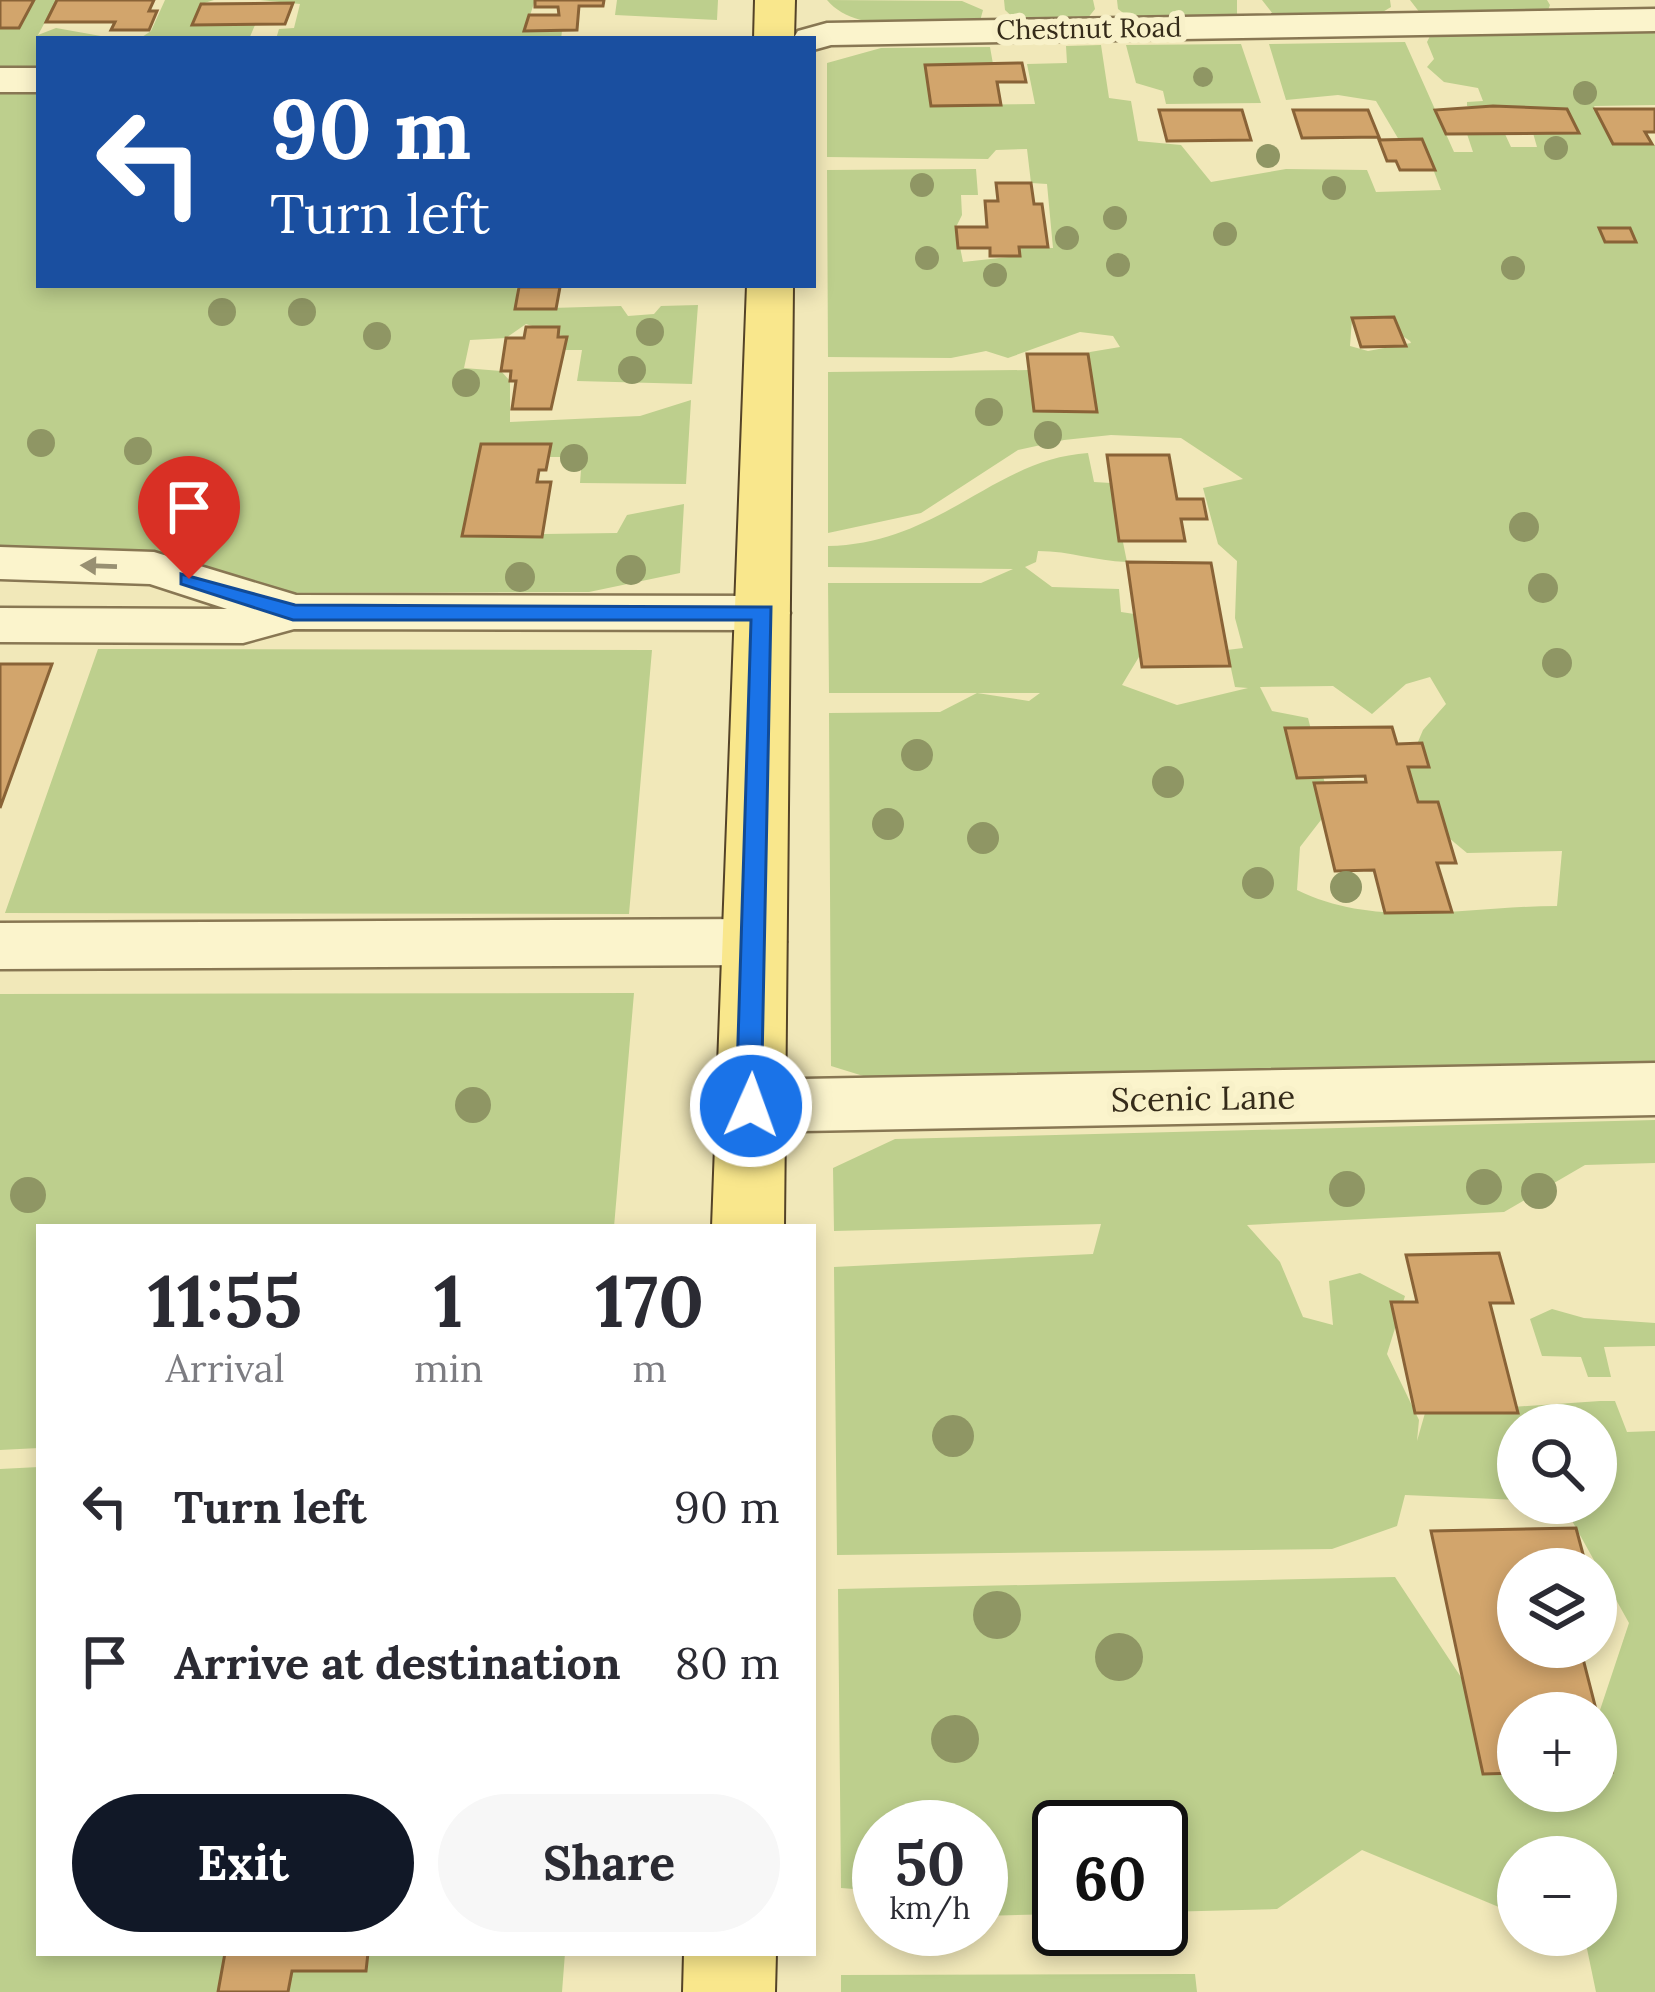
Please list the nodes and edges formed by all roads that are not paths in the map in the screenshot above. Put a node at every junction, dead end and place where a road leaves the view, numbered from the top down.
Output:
1 (775, 0) edge
2 (1655, 20) edge
3 (775, 36) edge
4 (816, 38) edge
5 (0, 80) edge
6 (36, 80) edge
7 (770, 288) edge
8 (0, 563) edge
9 (293, 612) junction
10 (763, 613) junction
11 (0, 626) edge
12 (755, 943) junction
13 (0, 946) edge
14 (1655, 1089) edge
15 (751, 1106) junction
16 (748, 1224) edge
17 (730, 1956) edge
18 (729, 1992) edge

1 - 3 main road
2 - 4 street, Chestnut Road
5 - 6 street
7 - 10 main road
9 -> 8 street
9 - 10 street
9 - 11 street
10 - 12 main road
12 - 13 street
12 - 15 main road
14 - 15 street, Scenic Lane
15 - 16 main road
17 - 18 main road

